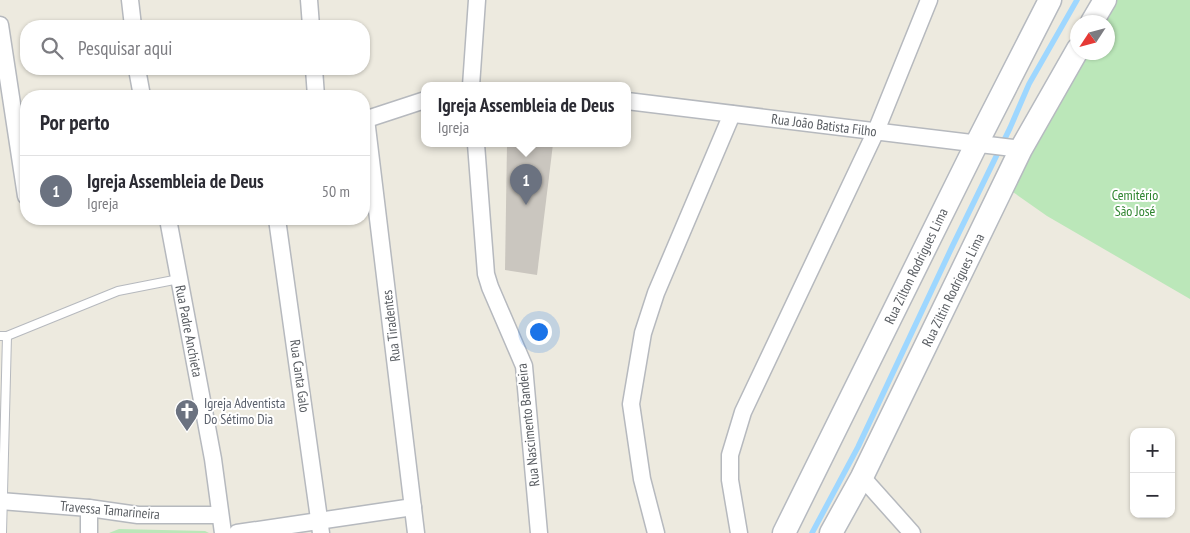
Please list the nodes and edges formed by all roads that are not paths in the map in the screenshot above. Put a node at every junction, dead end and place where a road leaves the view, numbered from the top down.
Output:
1 (130, 0) edge
2 (309, 0) edge
3 (477, 0) edge
4 (929, 0) edge
5 (1050, 0) edge
6 (1105, 0) edge
7 (1096, 15) edge
8 (132, 20) edge
9 (311, 20) edge
10 (0, 25) edge
11 (1071, 60) edge
12 (138, 75) edge
13 (314, 75) edge
14 (474, 82) edge
15 (141, 90) edge
16 (316, 90) edge
17 (421, 101) edge
18 (631, 101) edge
19 (732, 114) junction
20 (370, 118) edge
21 (876, 132) junction
22 (982, 144) junction
23 (476, 147) edge
24 (1015, 148) junction
25 (20, 157) edge
26 (370, 160) edge
27 (169, 225) edge
28 (278, 225) edge
29 (179, 279) junction
30 (4, 336) edge
31 (862, 477) junction
32 (2, 501) edge
33 (413, 507) junction
34 (89, 508) junction
35 (220, 515) junction
36 (320, 527) edge
37 (2, 533) edge
38 (89, 533) edge
39 (223, 533) edge
40 (237, 533) edge
41 (416, 533) edge
42 (539, 533) edge
43 (656, 533) edge
44 (740, 533) edge
45 (784, 533) edge
46 (831, 533) edge
47 (912, 533) edge

1 - 8 street
2 - 9 street
3 - 14 street
4 - 21 street
5 - 22 street, Rua Zilton Rodrigues Lima
6 - 7 street
10 - 25 street
11 - 24 street, Rua Ziltin Rodrigues Lima
12 - 15 street
13 - 16 street
17 - 20 street
18 - 19 street, Rua João Batista Filho
19 - 21 street, Rua João Batista Filho
19 - 43 street
21 - 22 street, Rua João Batista Filho
21 - 44 street
22 - 24 street, Rua João Batista Filho
22 - 45 street, Rua Zilton Rodrigues Lima
23 - 42 street, Rua Nascimento Bandeira
24 - 31 street, Rua Ziltin Rodrigues Lima
26 - 33 street, Rua Tiradentes
27 - 29 street, Rua Padre Anchieta
28 - 36 street, Rua Canta Galo
29 - 30 lane
29 - 35 street, Rua Padre Anchieta
30 - 32 lane
31 - 46 street, Rua Ziltin Rodrigues Lima
31 - 47 street
32 - 34 street, Travessa Tamarineira
32 - 37 lane
33 - 36 street
33 - 41 street, Rua Tiradentes
34 - 35 street, Travessa Tamarineira
34 - 38 street
35 - 39 street, Rua Padre Anchieta
36 - 40 street

